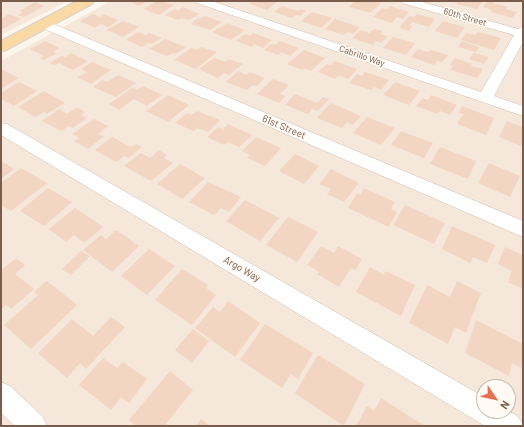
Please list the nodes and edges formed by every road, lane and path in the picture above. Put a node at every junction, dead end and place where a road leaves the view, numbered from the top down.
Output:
1 (87, 1) edge
2 (201, 1) edge
3 (406, 1) edge
4 (44, 24) junction
5 (522, 32) edge
6 (1, 46) edge
7 (485, 98) junction
8 (523, 111) edge
9 (1, 128) edge
10 (523, 230) edge
11 (1, 395) edge
12 (476, 406) edge
13 (498, 419) edge
14 (34, 426) edge
15 (510, 426) edge

1 - 4 main road
2 - 7 street, Cabrillo Way
3 - 5 street, 60th Street
4 - 6 main road
4 - 10 street, 61st Street
5 - 7 street
7 - 8 street, Cabrillo Way
9 - 12 street, Argo Way
11 - 14 street
13 - 15 street, Argo Way

